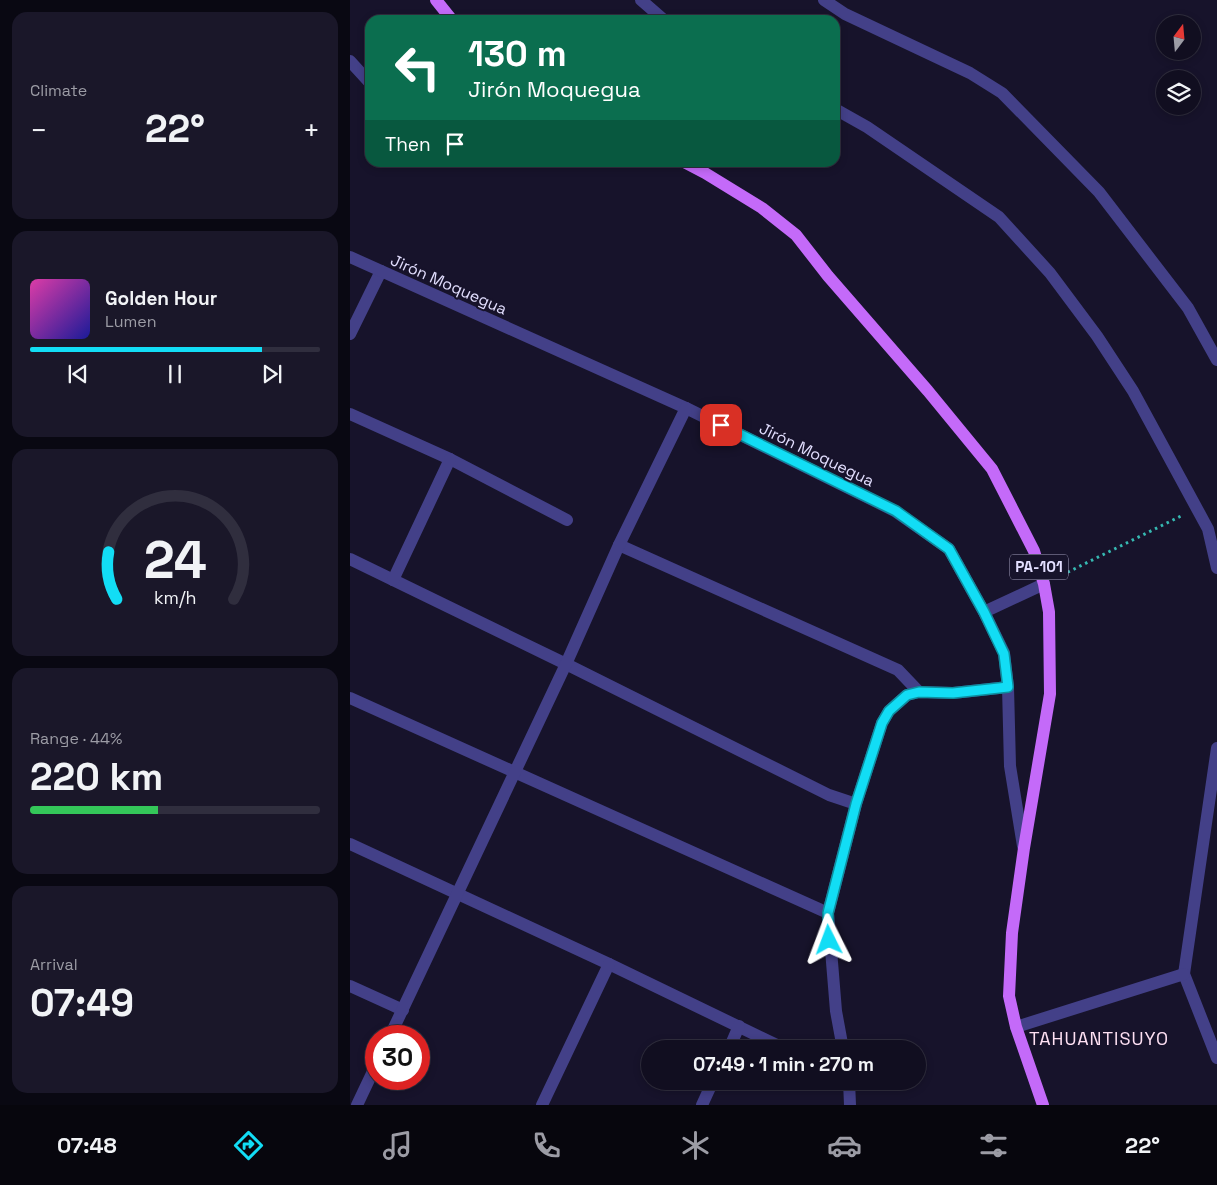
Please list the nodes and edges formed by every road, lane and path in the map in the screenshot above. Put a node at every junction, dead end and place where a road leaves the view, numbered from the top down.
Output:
1 (436, 0) edge
2 (641, 0) edge
3 (824, 0) edge
4 (448, 15) edge
5 (658, 15) edge
6 (350, 61) edge
7 (365, 78) edge
8 (840, 112) edge
9 (694, 167) edge
10 (350, 257) edge
11 (381, 271) junction
12 (350, 334) edge
13 (1217, 360) edge
14 (686, 408) junction
15 (350, 414) edge
16 (450, 459) junction
17 (1197, 508) junction
18 (567, 520) dead end
19 (619, 545) junction
20 (350, 559) edge
21 (1217, 568) edge
22 (393, 580) junction
23 (1044, 584) junction
24 (984, 612) junction
25 (566, 664) junction
26 (1008, 687) junction
27 (919, 692) junction
28 (350, 698) edge
29 (1217, 748) edge
30 (515, 773) junction
31 (856, 804) junction
32 (350, 844) edge
33 (1024, 848) junction
34 (458, 894) junction
35 (828, 913) junction
36 (609, 964) junction
37 (1184, 974) junction
38 (350, 986) edge
39 (403, 1010) junction
40 (396, 1025) edge
41 (739, 1026) junction
42 (1016, 1027) junction
43 (733, 1040) edge
44 (767, 1040) edge
45 (841, 1040) edge
46 (1217, 1058) edge
47 (365, 1088) edge
48 (709, 1090) edge
49 (849, 1090) edge
50 (357, 1105) edge
51 (542, 1105) edge
52 (702, 1105) edge
53 (850, 1105) edge
54 (1043, 1105) edge

1 - 4 main road
2 - 5 street
3 - 13 street
6 - 7 street
8 - 17 street
9 - 23 main road, PA-101
10 - 11 street, Jirón Moquegua
11 - 12 street
11 - 14 street, Jirón Moquegua
14 - 19 street
14 - 24 street, Jirón Moquegua
15 - 16 street
16 - 18 street
16 - 22 street
17 - 21 street
17 - 23 path
19 - 25 street
19 - 27 street
20 - 22 street
22 - 25 street
23 - 24 street
23 - 33 main road, PA-101
24 - 26 street, Jirón Moquegua
25 - 30 street
25 - 31 street
26 - 27 street
26 - 33 street, Jirón Moquegua
27 - 31 street
28 - 30 street
29 - 37 street
30 - 34 street
30 - 35 street
31 - 35 street
32 - 34 street
33 - 42 main road, PA-101
34 - 36 street
34 - 39 street
35 - 45 street
36 - 41 street
36 - 51 street
37 - 42 street
37 - 46 street
38 - 39 street
39 - 40 street
41 - 43 street
41 - 44 street
42 - 54 main road, PA-101
47 - 50 street
48 - 52 street
49 - 53 street

